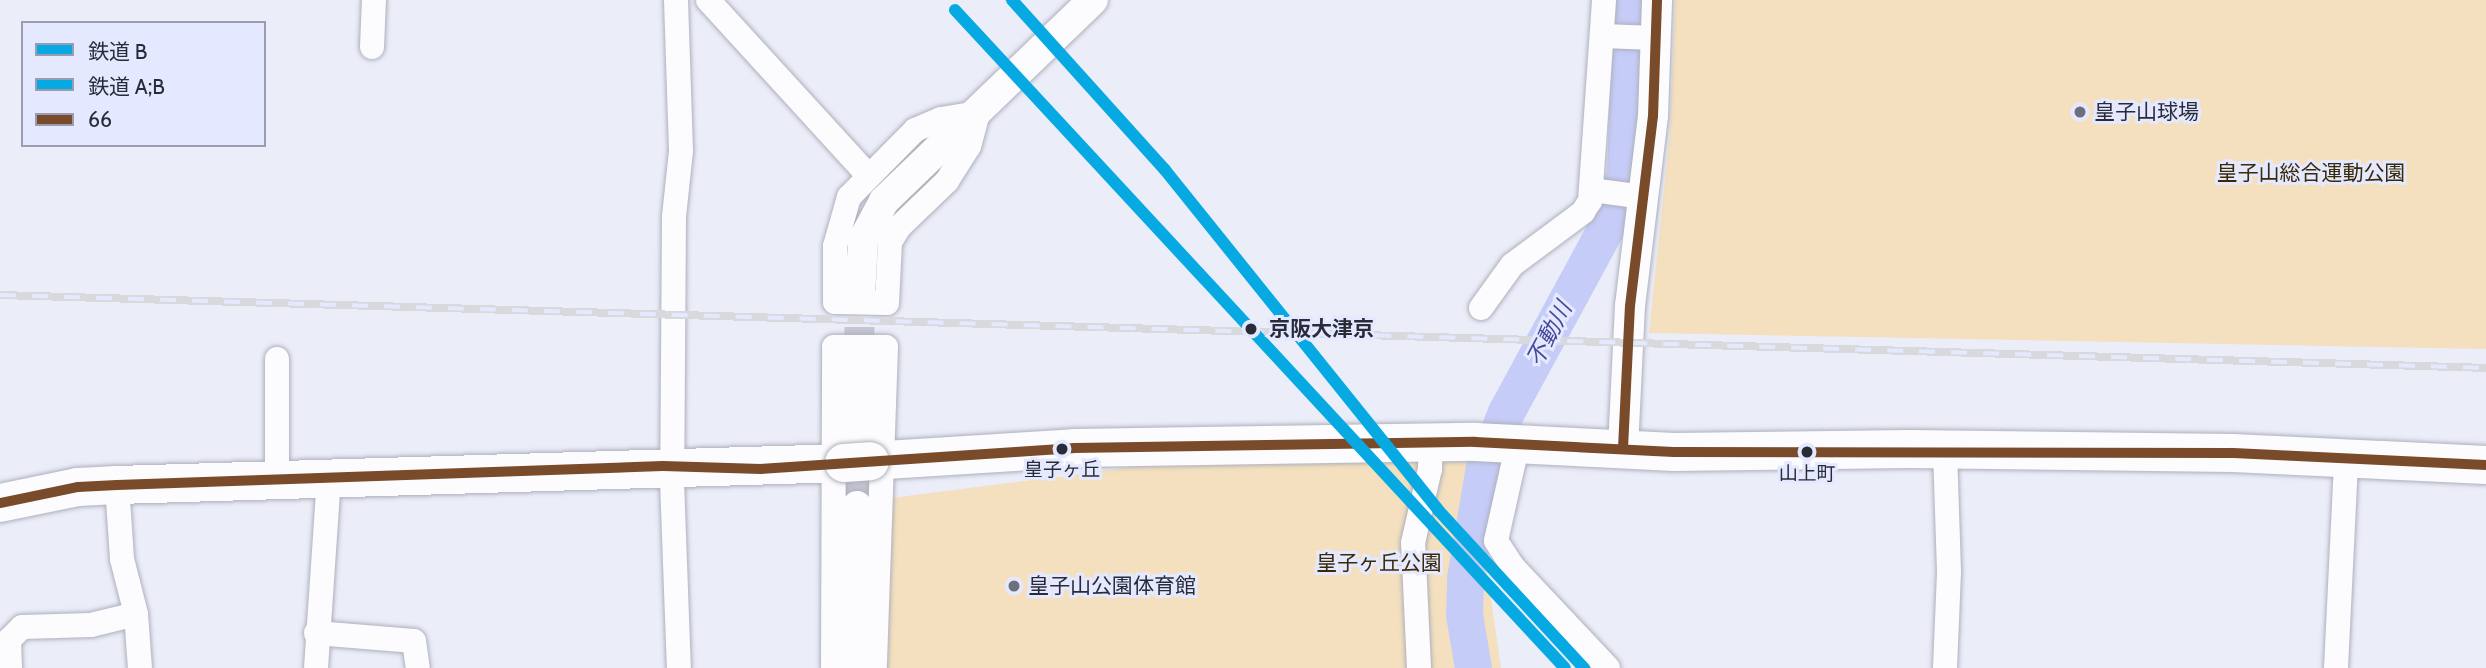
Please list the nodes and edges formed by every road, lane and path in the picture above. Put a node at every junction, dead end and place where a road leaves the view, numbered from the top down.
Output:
1 (374, 0) edge
2 (676, 0) edge
3 (708, 0) edge
4 (1604, 0) edge
5 (1657, 0) edge
6 (1085, 3) edge
7 (1604, 36) junction
8 (1654, 38) junction
9 (372, 47) dead end
10 (978, 113) junction
11 (867, 174) junction
12 (1592, 190) junction
13 (1643, 197) junction
14 (860, 296) tunnel mouth
15 (1481, 308) dead end
16 (859, 357) tunnel mouth
17 (277, 359) dead end
18 (1431, 443) junction
19 (1515, 443) junction
20 (1623, 448) junction
21 (1945, 449) junction
22 (858, 458) junction
23 (2346, 460) junction
24 (2486, 465) edge
25 (673, 466) junction
26 (329, 477) junction
27 (277, 479) junction
28 (117, 485) junction
29 (0, 503) edge
30 (857, 506) tunnel mouth
31 (136, 614) junction
32 (316, 633) junction
33 (10, 668) edge
34 (140, 668) edge
35 (316, 668) edge
36 (418, 668) edge
37 (679, 668) edge
38 (833, 668) edge
39 (854, 668) edge
40 (875, 668) edge
41 (1419, 668) edge
42 (1608, 668) edge
43 (1945, 668) edge
44 (2336, 668) edge

1 - 9 street
2 - 25 street
3 - 11 street
4 - 7 street
5 - 8 street
6 - 10 street
7 - 8 street
7 - 12 street
8 - 13 street
10 - 11 street
10 - 11 street
10 - 14 street
12 - 13 street
12 - 15 street
13 - 20 street
16 - 22 street
17 - 27 street
18 - 19 main road
18 - 22 main road
18 - 41 street
19 - 20 main road
19 - 42 street
20 - 21 main road
21 - 23 main road
21 - 43 street
22 - 25 main road
22 - 38 street
22 - 40 street
23 - 24 main road
23 - 44 street
25 - 26 main road
25 - 37 street
26 - 27 main road
26 - 32 street
27 - 28 main road
28 - 29 main road
28 - 31 street
30 - 39 street
31 - 33 street
31 - 34 street
32 - 35 street
32 - 36 street

